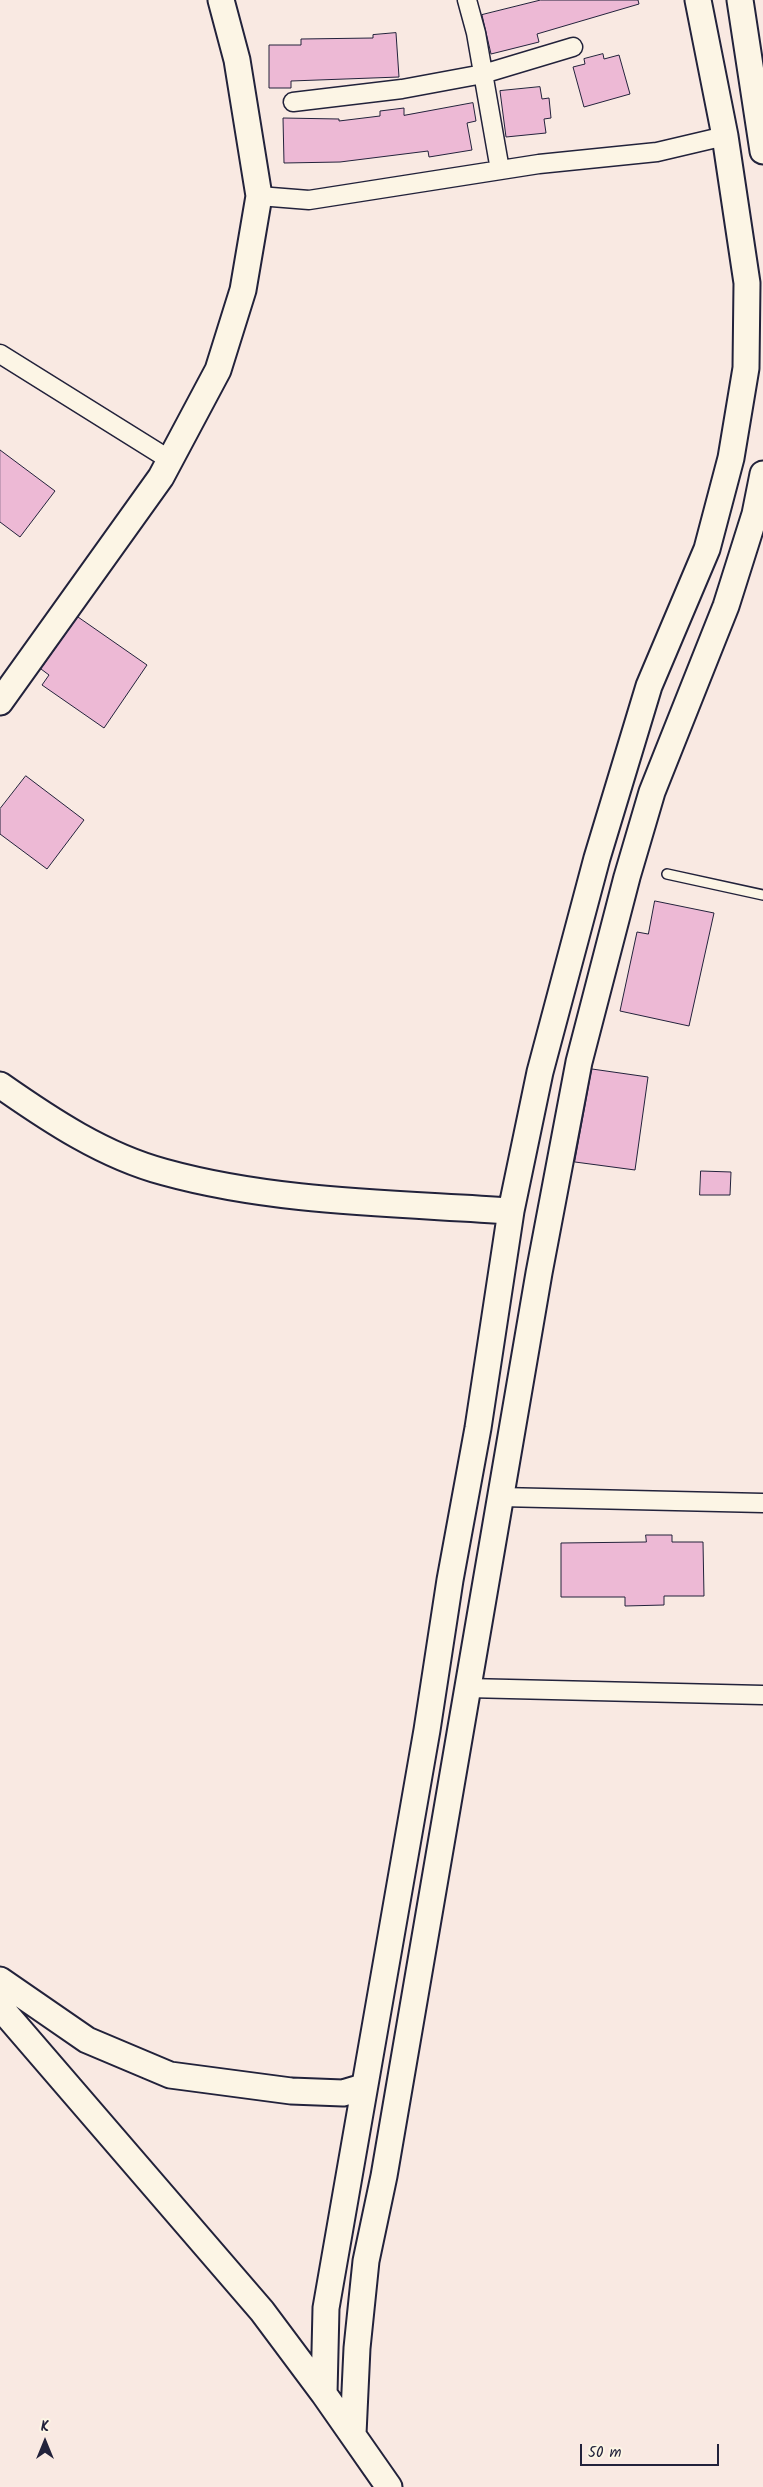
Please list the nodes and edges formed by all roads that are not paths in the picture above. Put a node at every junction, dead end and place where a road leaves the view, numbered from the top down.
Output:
1 (221, 0) edge
2 (466, 0) edge
3 (698, 0) edge
4 (740, 0) edge
5 (573, 47) dead end
6 (483, 74) junction
7 (292, 102) dead end
8 (725, 136) junction
9 (763, 151) edge
10 (500, 170) junction
11 (259, 196) junction
12 (0, 354) edge
13 (754, 369) edge
14 (170, 460) junction
15 (763, 474) edge
16 (0, 702) edge
17 (667, 874) dead end
18 (763, 895) edge
19 (0, 1085) edge
20 (511, 1211) junction
21 (500, 1498) junction
22 (763, 1503) edge
23 (467, 1688) junction
24 (763, 1695) edge
25 (0, 1980) edge
26 (0, 2008) edge
27 (363, 2087) junction
28 (324, 2394) junction
29 (353, 2434) junction
30 (389, 2487) edge

1 - 11 main road
2 - 6 street
3 - 8 main road
4 - 9 main road
5 - 6 street
6 - 7 street
6 - 10 street
8 - 10 street
8 - 13 main road
10 - 11 street
11 - 14 main road
12 - 14 street
13 - 20 main road
14 - 16 main road
15 - 21 main road
17 - 18 lane
19 - 20 main road
20 - 27 main road
21 - 22 street
21 - 23 main road
23 - 24 street
23 - 29 main road
25 - 27 main road
26 - 28 main road
27 - 28 main road
28 - 29 main road
29 - 30 main road

